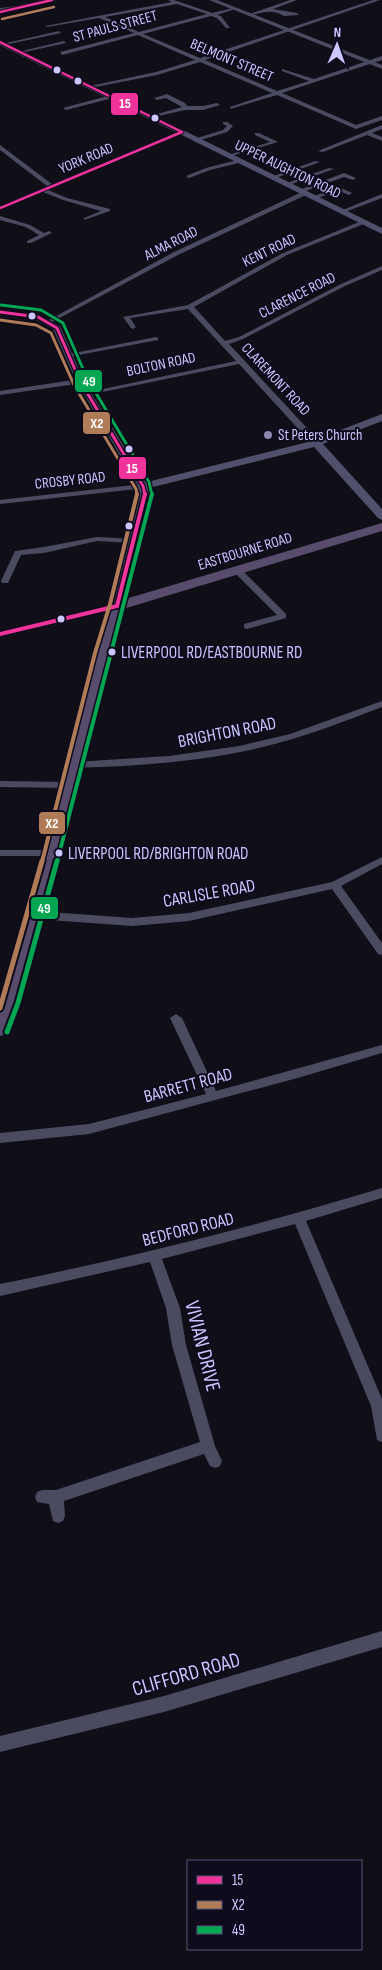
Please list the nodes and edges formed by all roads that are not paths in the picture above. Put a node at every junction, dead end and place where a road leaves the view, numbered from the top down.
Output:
1 (52, 0) edge
2 (169, 0) edge
3 (212, 0) edge
4 (295, 0) edge
5 (378, 0) edge
6 (36, 1) edge
7 (175, 3) junction
8 (233, 9) junction
9 (266, 9) junction
10 (0, 10) edge
11 (281, 12) dead end
12 (210, 14) junction
13 (249, 15) junction
14 (98, 16) junction
15 (47, 26) dead end
16 (228, 27) dead end
17 (289, 31) junction
18 (58, 32) dead end
19 (137, 34) junction
20 (64, 42) dead end
21 (2, 43) edge
22 (20, 52) junction
23 (62, 53) dead end
24 (382, 58) edge
25 (200, 60) junction
26 (370, 62) junction
27 (382, 67) edge
28 (276, 72) dead end
29 (315, 81) junction
30 (92, 87) junction
31 (277, 94) junction
32 (110, 97) junction
33 (157, 98) dead end
34 (217, 105) dead end
35 (66, 108) dead end
36 (185, 108) junction
37 (232, 108) dead end
38 (152, 117) junction
39 (382, 118) edge
40 (225, 124) dead end
41 (382, 128) edge
42 (182, 132) junction
43 (368, 132) junction
44 (257, 134) dead end
45 (197, 138) junction
46 (382, 139) edge
47 (0, 147) edge
48 (321, 151) dead end
49 (230, 156) junction
50 (241, 161) junction
51 (317, 162) dead end
52 (331, 169) dead end
53 (274, 177) junction
54 (353, 178) dead end
55 (200, 181) dead end
56 (287, 184) junction
57 (51, 186) junction
58 (42, 190) junction
59 (307, 193) junction
60 (349, 193) dead end
61 (382, 196) edge
62 (0, 208) edge
63 (343, 211) junction
64 (0, 218) edge
65 (86, 219) dead end
66 (364, 222) junction
67 (382, 231) edge
68 (28, 242) dead end
69 (382, 268) edge
70 (190, 307) junction
71 (0, 312) edge
72 (50, 321) junction
73 (133, 327) dead end
74 (156, 340) dead end
75 (223, 344) junction
76 (68, 355) junction
77 (240, 362) junction
78 (80, 381) junction
79 (0, 393) edge
80 (88, 394) junction
81 (382, 417) edge
82 (316, 443) junction
83 (143, 486) junction
84 (0, 502) edge
85 (382, 516) edge
86 (382, 526) edge
87 (133, 541) junction
88 (238, 571) junction
89 (5, 581) dead end
90 (116, 606) junction
91 (246, 626) dead end
92 (0, 634) edge
93 (382, 704) edge
94 (74, 765) junction
95 (0, 784) edge
96 (69, 785) junction
97 (0, 853) edge
98 (52, 853) junction
99 (382, 860) edge
100 (335, 885) junction
101 (34, 915) junction
102 (382, 951) edge
103 (176, 1018) dead end
104 (0, 1028) edge
105 (382, 1048) edge
106 (213, 1096) junction
107 (0, 1138) edge
108 (382, 1193) edge
109 (299, 1219) junction
110 (155, 1257) junction
111 (0, 1290) edge
112 (382, 1435) edge
113 (208, 1446) junction
114 (215, 1461) dead end
115 (58, 1516) dead end
116 (382, 1639) edge
117 (0, 1744) edge

1 - 6 highway
2 - 7 street
3 - 8 street
4 - 9 street
5 - 17 street
6 - 10 highway
7 - 12 street
7 - 14 street
8 - 12 street, ST PAULS STREET
8 - 13 street
9 - 11 street
9 - 13 street
12 - 16 street
12 - 19 street, ST PAULS STREET
13 - 17 street
14 - 15 street
14 - 19 street, BELMONT STREET
17 - 25 street
17 - 26 street
18 - 21 street
19 - 23 street, ST PAULS STREET
19 - 25 street, BELMONT STREET
20 - 22 street
21 - 22 main road, UPPER AUGHTON ROAD
22 - 30 main road, UPPER AUGHTON ROAD
24 - 26 street
25 - 30 street
25 - 31 street, BELMONT STREET
26 - 27 street
26 - 29 street
28 - 29 street
29 - 31 street
30 - 32 main road, UPPER AUGHTON ROAD
31 - 37 street
31 - 39 street, BELMONT STREET
32 - 35 street
32 - 38 main road, UPPER AUGHTON ROAD
33 - 36 street
34 - 36 street
36 - 38 street
38 - 42 main road, UPPER AUGHTON ROAD
40 - 45 street
41 - 43 street
42 - 45 main road, UPPER AUGHTON ROAD
42 - 57 street, YORK ROAD
43 - 46 street
43 - 48 street
44 - 49 street
45 - 49 main road, UPPER AUGHTON ROAD
47 - 57 street
49 - 50 main road, UPPER AUGHTON ROAD
50 - 53 main road, UPPER AUGHTON ROAD
50 - 55 street
51 - 53 street
52 - 56 street
53 - 56 main road, UPPER AUGHTON ROAD
54 - 59 street
56 - 59 main road, UPPER AUGHTON ROAD
57 - 58 street, YORK ROAD
58 - 62 street, YORK ROAD
58 - 65 street
59 - 60 street
59 - 63 main road, UPPER AUGHTON ROAD
59 - 72 street, ALMA ROAD
61 - 63 street
63 - 66 main road, UPPER AUGHTON ROAD
64 - 68 street
66 - 67 main road, UPPER AUGHTON ROAD
66 - 70 street, KENT ROAD
69 - 75 street, CLARENCE ROAD
70 - 73 street
70 - 75 street, CLAREMONT ROAD
71 - 72 street
72 - 76 street
74 - 76 street
75 - 77 street, CLAREMONT ROAD
76 - 78 street
77 - 80 street, BOLTON ROAD
77 - 82 street, CLAREMONT ROAD
78 - 79 street
78 - 80 street
80 - 83 street
81 - 82 main road
82 - 83 main road
82 - 85 main road, CLAREMONT ROAD
83 - 84 street, CROSBY ROAD
83 - 87 main road
86 - 88 main road, EASTBOURNE ROAD
87 - 89 street
87 - 90 main road
88 - 90 main road, EASTBOURNE ROAD
88 - 91 street
90 - 92 street
90 - 94 main road
93 - 94 street, BRIGHTON ROAD
94 - 96 main road
95 - 96 street
96 - 98 main road
97 - 98 street
98 - 101 main road
99 - 100 street, CARLISLE ROAD
100 - 101 street, CARLISLE ROAD
100 - 102 street
101 - 104 main road
103 - 106 street
105 - 106 street, BARRETT ROAD
106 - 107 street, BARRETT ROAD
108 - 109 street, BEDFORD ROAD
109 - 110 street, BEDFORD ROAD
109 - 112 street
110 - 111 street, BEDFORD ROAD
110 - 113 street, VIVIAN DRIVE
113 - 114 street, VIVIAN DRIVE
113 - 115 street
116 - 117 street, CLIFFORD ROAD

